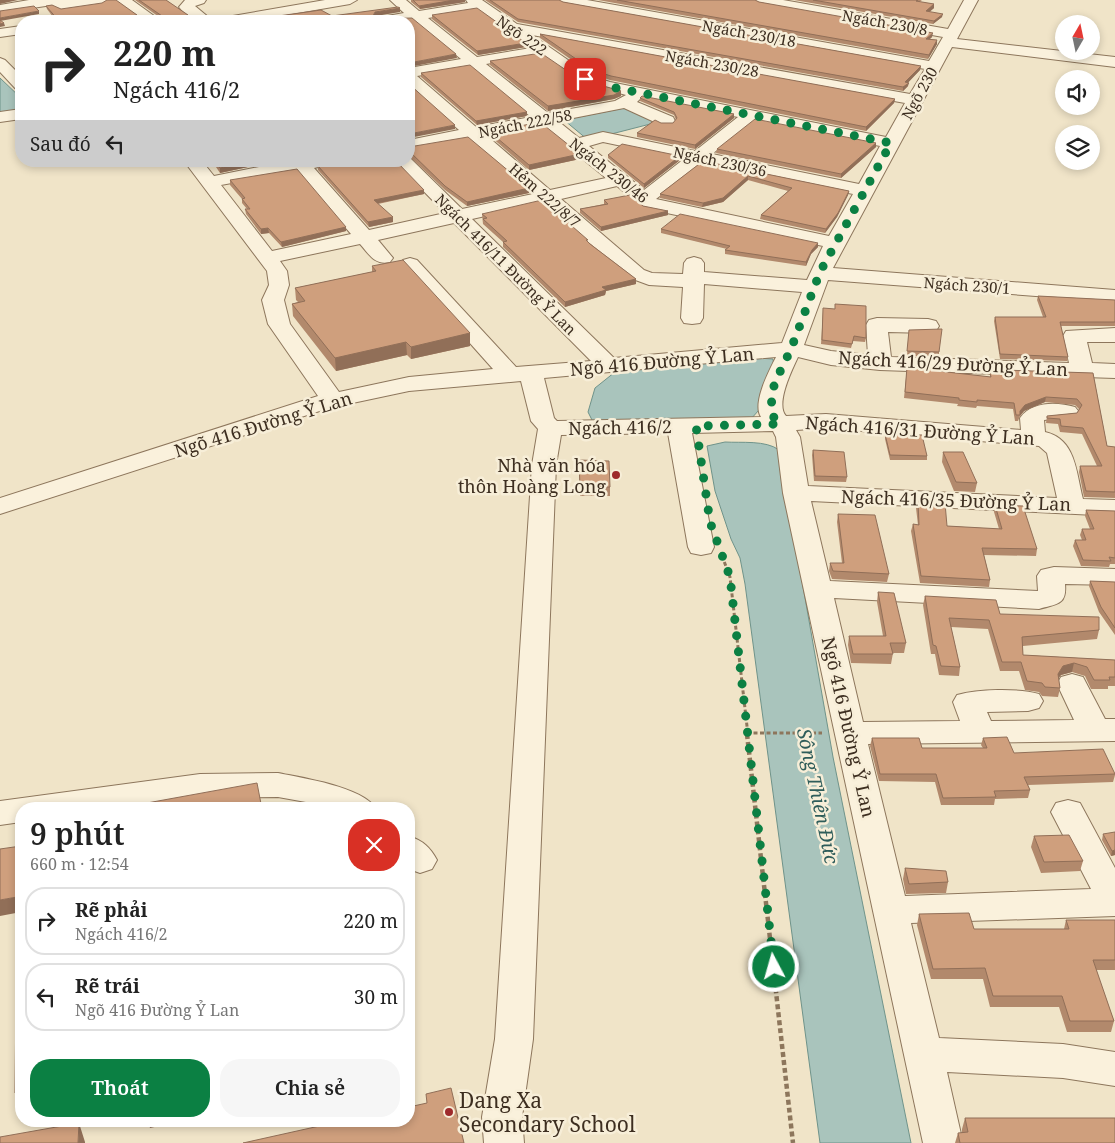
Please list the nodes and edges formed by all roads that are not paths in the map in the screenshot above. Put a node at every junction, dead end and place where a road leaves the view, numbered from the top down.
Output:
1 (54, 0) edge
2 (102, 0) edge
3 (122, 0) edge
4 (199, 0) edge
5 (350, 0) edge
6 (396, 0) edge
7 (563, 0) edge
8 (659, 0) edge
9 (759, 0) edge
10 (764, 0) edge
11 (971, 0) edge
12 (479, 2) edge
13 (19, 3) edge
14 (323, 5) junction
15 (0, 10) edge
16 (637, 13) junction
17 (145, 15) edge
18 (197, 15) edge
19 (274, 15) edge
20 (335, 15) edge
21 (415, 15) edge
22 (416, 16) joint
23 (942, 16) edge
24 (622, 22) edge
25 (510, 26) junction
26 (723, 28) junction
27 (15, 31) edge
28 (954, 31) junction
29 (607, 32) edge
30 (0, 33) edge
31 (708, 38) edge
32 (592, 41) junction
33 (694, 48) edge
34 (543, 50) junction
35 (680, 57) junction
36 (5, 60) edge
37 (559, 61) junction
38 (473, 62) junction
39 (1115, 62) edge
40 (934, 66) junction
41 (664, 69) edge
42 (415, 72) edge
43 (15, 75) edge
44 (647, 80) edge
45 (415, 83) edge
46 (630, 95) junction
47 (915, 100) junction
48 (15, 115) edge
49 (750, 115) junction
50 (0, 118) edge
51 (545, 119) junction
52 (667, 121) edge
53 (642, 128) edge
54 (472, 132) junction
55 (603, 137) junction
56 (891, 143) junction
57 (415, 144) edge
58 (576, 144) junction
59 (698, 157) junction
60 (198, 167) edge
61 (281, 167) edge
62 (304, 167) edge
63 (408, 167) edge
64 (621, 180) junction
65 (209, 182) junction
66 (864, 191) junction
67 (547, 197) junction
68 (645, 200) junction
69 (458, 216) junction
70 (365, 237) junction
71 (835, 243) junction
72 (268, 258) junction
73 (383, 258) dead end
74 (410, 264) edge
75 (694, 272) junction
76 (817, 280) junction
77 (1115, 308) edge
78 (692, 318) dead end
79 (928, 326) dead end
80 (1115, 335) edge
81 (791, 349) junction
82 (880, 363) junction
83 (609, 366) junction
84 (1082, 370) junction
85 (1115, 371) edge
86 (520, 374) junction
87 (333, 400) junction
88 (1066, 412) edge
89 (780, 424) junction
90 (679, 426) junction
91 (550, 427) junction
92 (1033, 436) junction
93 (796, 494) junction
94 (1072, 505) junction
95 (0, 506) edge
96 (1115, 508) edge
97 (710, 548) road end
98 (1115, 577) edge
99 (818, 589) junction
100 (1072, 684) dead end
101 (1028, 700) dead end
102 (1105, 730) edge
103 (979, 731) junction
104 (850, 733) junction
105 (82, 802) edge
106 (343, 802) edge
107 (15, 811) edge
108 (1068, 812) dead end
109 (0, 813) edge
110 (1115, 901) edge
111 (890, 910) junction
112 (923, 1054) junction
113 (1115, 1069) edge
114 (504, 1143) edge
115 (943, 1143) edge

1 - 2 street
1 - 13 street
3 - 17 street
4 - 18 street
5 - 14 street
6 - 21 street, Ngách 230/46
7 - 16 street, Ngách 230/18
8 - 16 street
9 - 10 street, Ngách 230/8
10 - 26 street
10 - 28 street, Ngách 230/8
11 - 28 street, Ngõ 230
12 - 22 street
12 - 25 street, Ngõ 222
13 - 15 street
14 - 19 street
14 - 20 street
16 - 24 street
16 - 26 street, Ngách 230/18
22 - 38 street, Ngách 230/46
23 - 28 street
25 - 32 street, Ngách 230/28
25 - 34 street, Ngõ 222
26 - 31 street
26 - 40 street, Ngách 230/18
27 - 30 street
28 - 39 street
28 - 40 street, Ngõ 230
29 - 32 street
32 - 35 street, Ngách 230/28
32 - 37 street
33 - 35 street
34 - 37 street, Ngõ 222
34 - 38 street
35 - 41 street
35 - 47 street, Ngách 230/28
36 - 43 street
37 - 46 street, Ngõ 222
38 - 42 street
38 - 51 street, Ngách 230/46
40 - 47 street, Ngõ 230
44 - 46 street
45 - 54 street, Hẻm 222/8/7
46 - 49 street, Ngõ 222
46 - 51 street, Ngách 222/58
46 - 52 street
47 - 56 street, Ngõ 230
48 - 50 street
49 - 56 street, Ngõ 222
49 - 59 street
51 - 54 street, Ngách 222/58
51 - 58 street, Ngách 230/46
53 - 55 street
54 - 57 street, Ngách 222/58
54 - 67 street, Hẻm 222/8/7
55 - 58 street, Ngách 230/36
55 - 59 street, Ngách 230/36
56 - 66 street, Ngõ 230
58 - 64 street, Ngách 230/46
59 - 66 street, Ngách 230/36
59 - 68 street
60 - 65 street
61 - 65 street
62 - 70 street
63 - 69 street, Ngách 416/11 Đường Ỷ Lan
64 - 67 street
64 - 68 street, Ngách 230/46
65 - 72 street
66 - 71 street, Ngõ 230
67 - 69 street
67 - 75 street, Hẻm 222/8/7
68 - 71 street, Ngách 230/46
69 - 70 street
69 - 83 street, Ngách 416/11 Đường Ỷ Lan
70 - 72 street
70 - 73 street
71 - 76 street, Ngõ 230
72 - 87 street
74 - 86 street
75 - 76 street, Hẻm 222/8/7
75 - 78 street
76 - 77 street, Ngách 230/1
76 - 81 street, Ngõ 230
79 - 82 street
80 - 84 street
81 - 82 street, Ngách 416/29 Đường Ỷ Lan
81 - 83 street, Ngõ 416 Đường Ỷ Lan
81 - 89 street, Ngõ 416 Đường Ỷ Lan
82 - 84 street, Ngách 416/29 Đường Ỷ Lan
83 - 86 street, Ngõ 416 Đường Ỷ Lan
84 - 85 street, Ngách 416/29 Đường Ỷ Lan
86 - 87 street, Ngõ 416 Đường Ỷ Lan
86 - 91 street, Ngách 416/2
87 - 95 street, Ngõ 416 Đường Ỷ Lan
88 - 92 street
89 - 90 street, Ngách 416/2
89 - 92 street, Ngách 416/31 Đường Ỷ Lan
89 - 93 street, Ngõ 416 Đường Ỷ Lan
90 - 91 street, Ngách 416/2
90 - 97 street
91 - 114 street
92 - 94 street, Ngách 416/31 Đường Ỷ Lan
93 - 94 street, Ngách 416/35 Đường Ỷ Lan
93 - 99 street, Ngõ 416 Đường Ỷ Lan
94 - 96 street, Ngách 416/35 Đường Ỷ Lan
98 - 99 street
99 - 104 street, Ngõ 416 Đường Ỷ Lan
100 - 102 street
101 - 103 street
102 - 103 street
103 - 104 street
104 - 111 street, Ngõ 416 Đường Ỷ Lan
105 - 106 street
107 - 109 street
108 - 110 street
110 - 111 street
111 - 112 street, Ngõ 416 Đường Ỷ Lan
112 - 113 street
112 - 115 street, Ngõ 416 Đường Ỷ Lan

